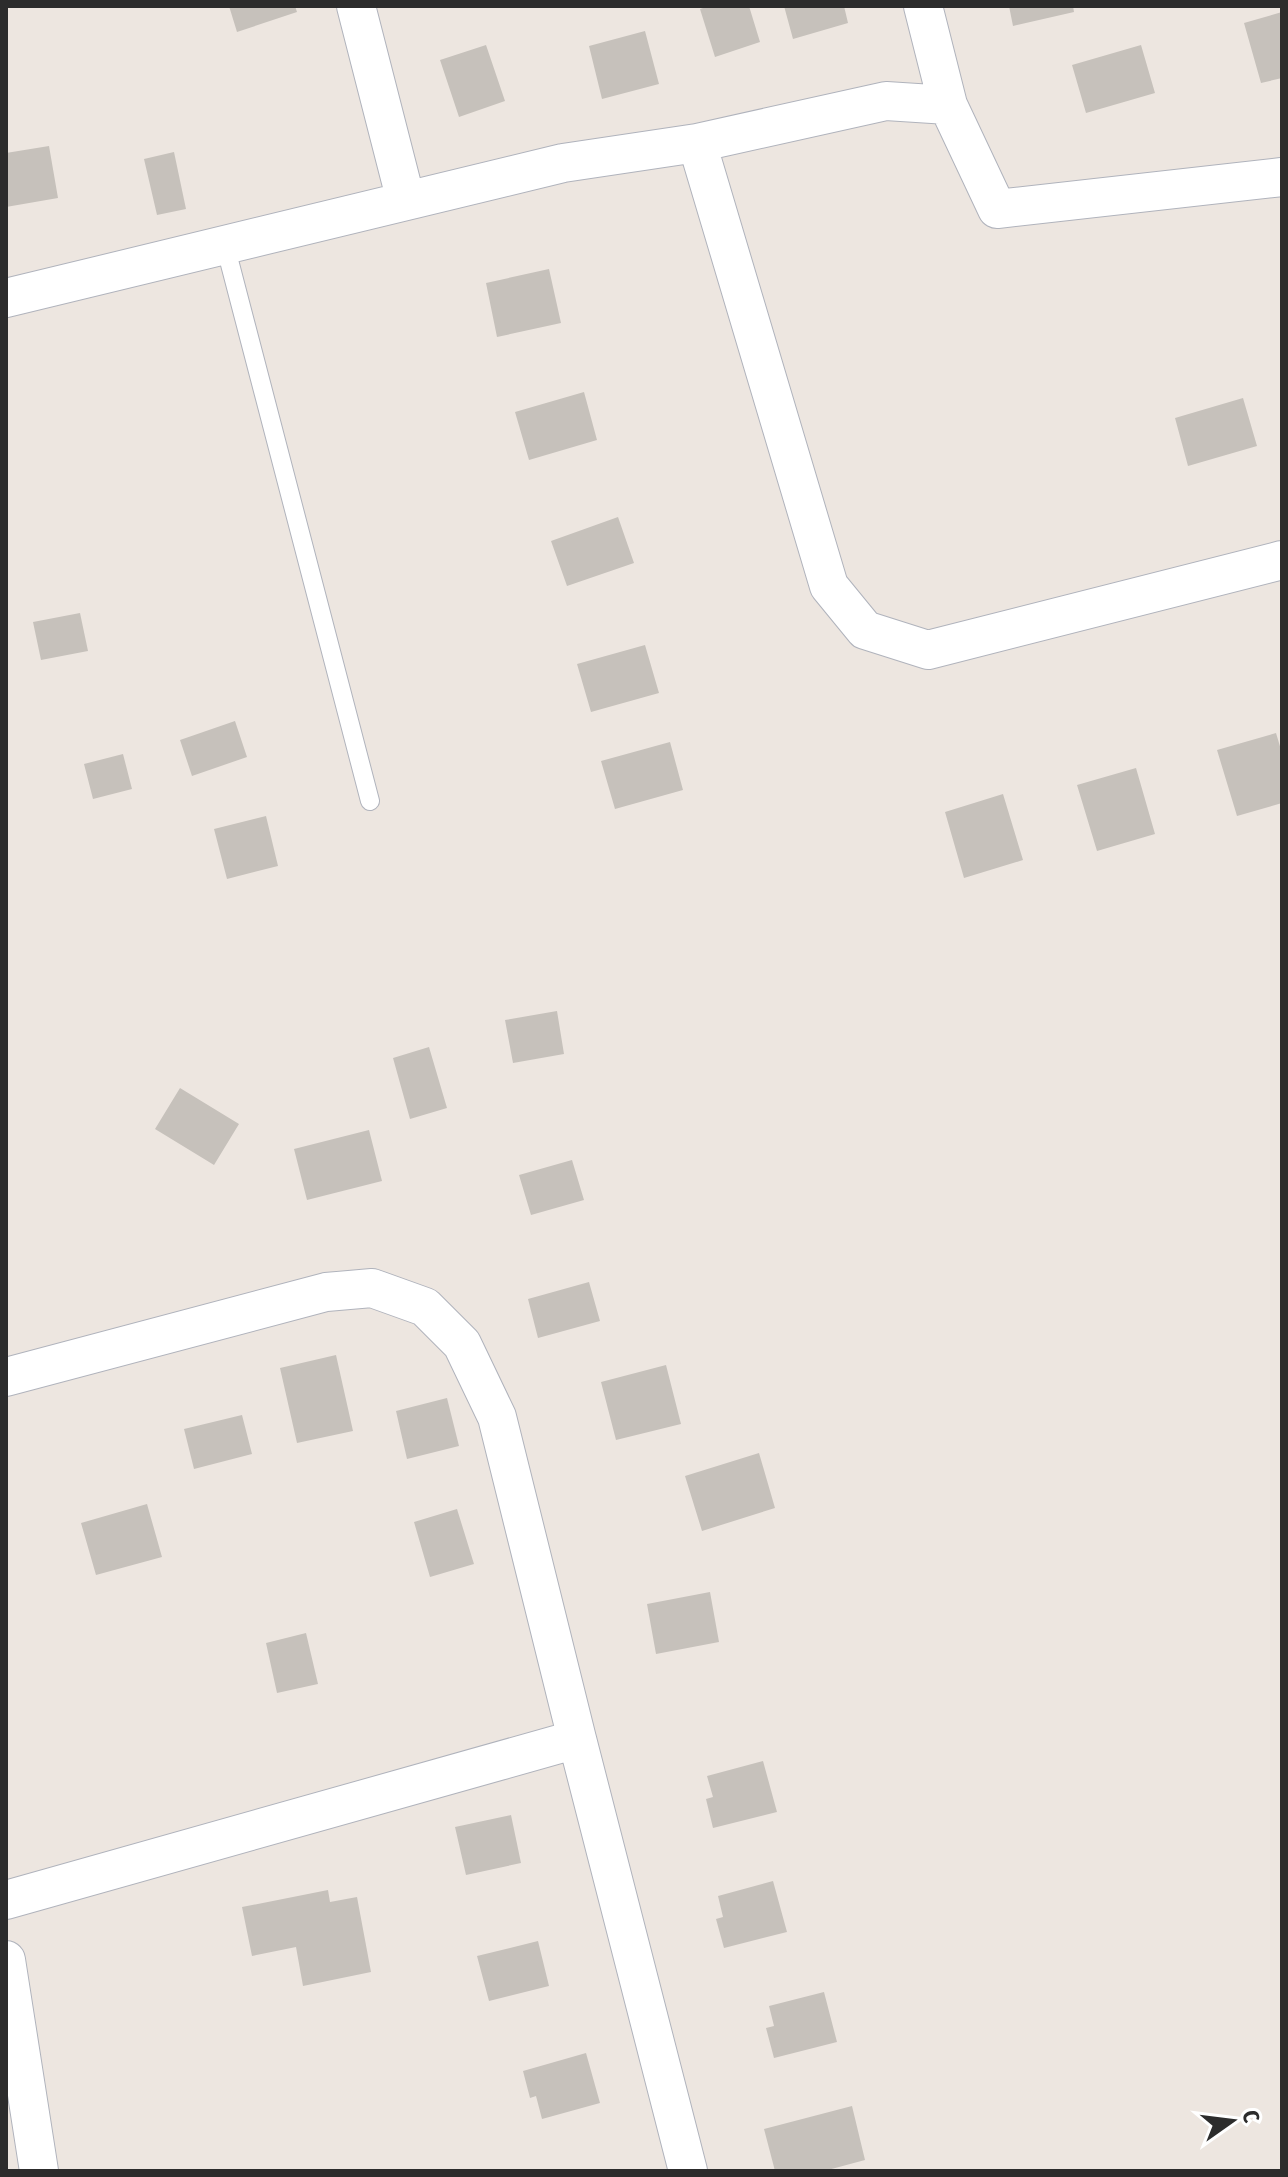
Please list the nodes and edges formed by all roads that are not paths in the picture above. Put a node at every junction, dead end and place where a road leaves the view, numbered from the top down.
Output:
1 (356, 6) edge
2 (923, 6) edge
3 (948, 105) junction
4 (697, 143) junction
5 (1282, 177) edge
6 (406, 201) junction
7 (225, 245) junction
8 (6, 298) edge
9 (1282, 560) edge
10 (370, 801) dead end
11 (6, 1377) edge
12 (577, 1739) junction
13 (6, 1900) edge
14 (6, 1960) edge
15 (39, 2171) edge
16 (688, 2171) edge

1 - 6 street
2 - 3 street
3 - 4 street
3 - 5 street
4 - 6 street
4 - 9 street
6 - 7 street
7 - 8 street
7 - 10 lane
11 - 12 street
12 - 13 street
12 - 16 street
14 - 15 street

